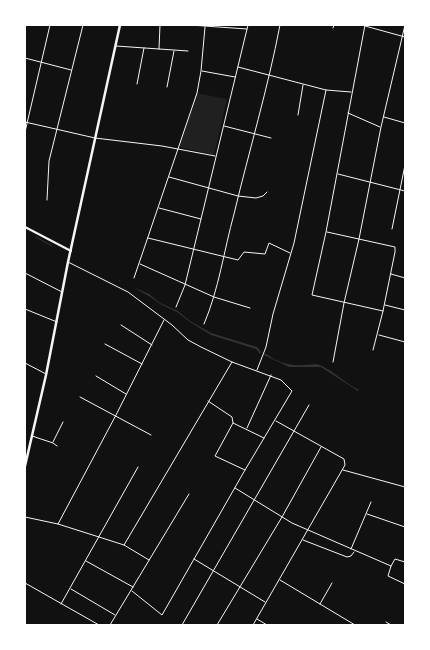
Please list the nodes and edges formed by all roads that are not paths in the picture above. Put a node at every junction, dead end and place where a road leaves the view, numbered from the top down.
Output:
1 (50, 25) edge
2 (83, 25) edge
3 (120, 25) edge
4 (160, 25) edge
5 (190, 25) edge
6 (248, 25) edge
7 (280, 25) edge
8 (365, 25) edge
9 (405, 25) edge
10 (205, 26) junction
11 (217, 26) edge
12 (248, 29) junction
13 (404, 37) edge
14 (115, 46) junction
15 (144, 48) junction
16 (159, 49) junction
17 (174, 51) junction
18 (188, 51) dead end
19 (25, 58) edge
20 (42, 62) junction
21 (238, 68) junction
22 (72, 70) junction
23 (201, 71) junction
24 (269, 76) junction
25 (236, 77) junction
26 (137, 84) dead end
27 (303, 85) junction
28 (167, 87) dead end
29 (326, 90) junction
30 (351, 92) junction
31 (348, 113) junction
32 (298, 115) dead end
33 (383, 117) junction
34 (26, 122) edge
35 (405, 123) edge
36 (224, 126) junction
37 (381, 127) junction
38 (58, 130) junction
39 (25, 132) edge
40 (254, 134) junction
41 (95, 138) junction
42 (271, 138) dead end
43 (178, 148) junction
44 (215, 156) junction
45 (405, 165) edge
46 (337, 174) junction
47 (168, 177) junction
48 (370, 182) junction
49 (209, 188) junction
50 (400, 190) junction
51 (405, 191) edge
52 (267, 192) dead end
53 (238, 196) junction
54 (47, 200) dead end
55 (158, 208) junction
56 (201, 218) junction
57 (25, 227) edge
58 (392, 229) dead end
59 (326, 232) junction
60 (148, 238) junction
61 (359, 239) junction
62 (194, 249) junction
63 (71, 251) junction
64 (290, 253) junction
65 (223, 256) junction
66 (68, 262) junction
67 (139, 263) junction
68 (25, 274) edge
69 (390, 274) junction
70 (134, 278) dead end
71 (405, 278) edge
72 (185, 285) junction
73 (63, 293) junction
74 (214, 297) junction
75 (344, 303) junction
76 (384, 305) junction
77 (176, 308) dead end
78 (250, 308) dead end
79 (25, 309) edge
80 (405, 310) edge
81 (384, 311) junction
82 (164, 320) junction
83 (57, 323) junction
84 (204, 324) dead end
85 (121, 325) dead end
86 (378, 335) junction
87 (405, 342) edge
88 (105, 344) dead end
89 (152, 345) junction
90 (373, 350) dead end
91 (232, 362) junction
92 (333, 362) dead end
93 (25, 363) edge
94 (142, 364) junction
95 (257, 370) junction
96 (46, 374) junction
97 (271, 375) junction
98 (96, 376) dead end
99 (127, 394) junction
100 (80, 397) dead end
101 (208, 400) junction
102 (309, 405) dead end
103 (116, 415) junction
104 (276, 421) junction
105 (63, 422) dead end
106 (233, 422) junction
107 (246, 428) junction
108 (294, 430) junction
109 (151, 435) dead end
110 (31, 436) junction
111 (264, 438) junction
112 (53, 443) junction
113 (57, 446) dead end
114 (321, 446) junction
115 (25, 466) edge
116 (138, 467) dead end
117 (245, 470) junction
118 (343, 470) junction
119 (405, 486) edge
120 (235, 488) junction
121 (189, 494) dead end
122 (254, 499) junction
123 (371, 502) dead end
124 (366, 513) junction
125 (25, 517) edge
126 (282, 517) junction
127 (58, 524) junction
128 (405, 527) edge
129 (308, 530) junction
130 (99, 537) junction
131 (302, 540) junction
132 (124, 545) junction
133 (350, 549) junction
134 (354, 551) junction
135 (194, 559) junction
136 (86, 560) junction
137 (150, 561) junction
138 (405, 562) edge
139 (390, 566) junction
140 (213, 570) junction
141 (279, 579) junction
142 (332, 582) dead end
143 (25, 583) edge
144 (405, 584) edge
145 (239, 586) junction
146 (134, 587) junction
147 (70, 588) junction
148 (132, 591) junction
149 (266, 602) junction
150 (61, 604) junction
151 (320, 604) junction
152 (116, 615) junction
153 (257, 618) junction
154 (386, 622) dead end
155 (99, 625) edge
156 (110, 625) edge
157 (182, 625) edge
158 (216, 625) edge
159 (253, 625) edge
160 (267, 625) edge
161 (355, 625) edge
162 (391, 625) edge

1 - 20 street
2 - 22 street
3 - 14 main road
4 - 16 street
5 - 10 street
6 - 12 street
7 - 24 street
8 - 13 street
8 - 30 street
9 - 13 street
10 - 11 street
10 - 23 street
11 - 12 street
12 - 21 street
13 - 33 street
14 - 15 street
14 - 41 main road
15 - 16 street
15 - 26 street
16 - 17 street
17 - 18 street
17 - 28 street
19 - 20 street
20 - 22 street
20 - 34 street
21 - 24 street
21 - 25 street
22 - 38 street
23 - 25 street
23 - 43 street
24 - 27 street
24 - 40 street
25 - 36 street
27 - 29 street
27 - 32 street
29 - 30 street
29 - 64 street
30 - 31 street
31 - 37 street
31 - 46 street
33 - 35 street
33 - 37 street
34 - 38 street
34 - 39 street
36 - 40 street
36 - 44 street
37 - 48 street
38 - 41 street
38 - 54 street
40 - 42 street
40 - 53 street
41 - 43 street
41 - 63 main road
43 - 44 street
43 - 47 street
44 - 49 street
45 - 50 street
46 - 48 street
46 - 59 street
47 - 49 street
47 - 55 street
48 - 50 street
48 - 61 street
49 - 53 street
49 - 56 street
50 - 51 street
50 - 58 street
52 - 53 street
53 - 65 street
55 - 56 street
55 - 60 street
56 - 62 street
57 - 63 street
59 - 61 street
59 - 75 street
60 - 62 street
60 - 67 street
61 - 69 street
61 - 75 street
62 - 65 street
62 - 72 street
63 - 66 main road
64 - 65 street
64 - 95 street
65 - 74 street
66 - 73 main road
66 - 82 street
67 - 70 street
67 - 72 street
68 - 73 street
69 - 71 street
69 - 76 street
72 - 74 street
72 - 77 street
73 - 83 main road
74 - 78 street
74 - 84 street
75 - 81 street
75 - 92 street
76 - 80 street
76 - 81 street
79 - 83 street
81 - 86 street
82 - 89 street
82 - 91 street
83 - 96 main road
85 - 89 street
86 - 87 street
86 - 90 street
88 - 94 street
89 - 94 street
91 - 95 street
91 - 101 street
93 - 96 street
94 - 99 street
95 - 97 street
96 - 110 main road
97 - 104 street
97 - 107 street
98 - 99 street
99 - 103 street
100 - 103 street
101 - 106 street
101 - 132 street
102 - 108 street
103 - 109 street
103 - 127 street
104 - 108 street
104 - 111 street
105 - 112 street
106 - 107 street
106 - 117 street
107 - 111 street
108 - 114 street
108 - 122 street
110 - 112 street
110 - 115 main road
111 - 117 street
112 - 113 street
114 - 118 street
114 - 126 street
116 - 130 street
117 - 120 street
118 - 119 street
118 - 129 street
120 - 122 street
120 - 135 street
121 - 137 street
122 - 126 street
122 - 140 street
123 - 124 street
124 - 128 street
124 - 133 street
125 - 127 street
126 - 129 street
126 - 145 street
127 - 130 street
129 - 131 street
129 - 133 street
130 - 132 street
130 - 136 street
131 - 134 street
131 - 141 street
132 - 137 street
133 - 134 street
134 - 139 street
135 - 140 street
135 - 148 street
136 - 146 street
136 - 147 street
137 - 146 street
138 - 139 street
139 - 144 street
140 - 145 street
140 - 157 street
141 - 149 street
141 - 151 street
142 - 151 street
143 - 150 street
145 - 149 street
145 - 158 street
146 - 148 street
147 - 150 street
147 - 152 street
148 - 152 street
149 - 153 street
150 - 155 street
151 - 161 street
152 - 156 street
153 - 159 street
153 - 160 street
154 - 162 street

